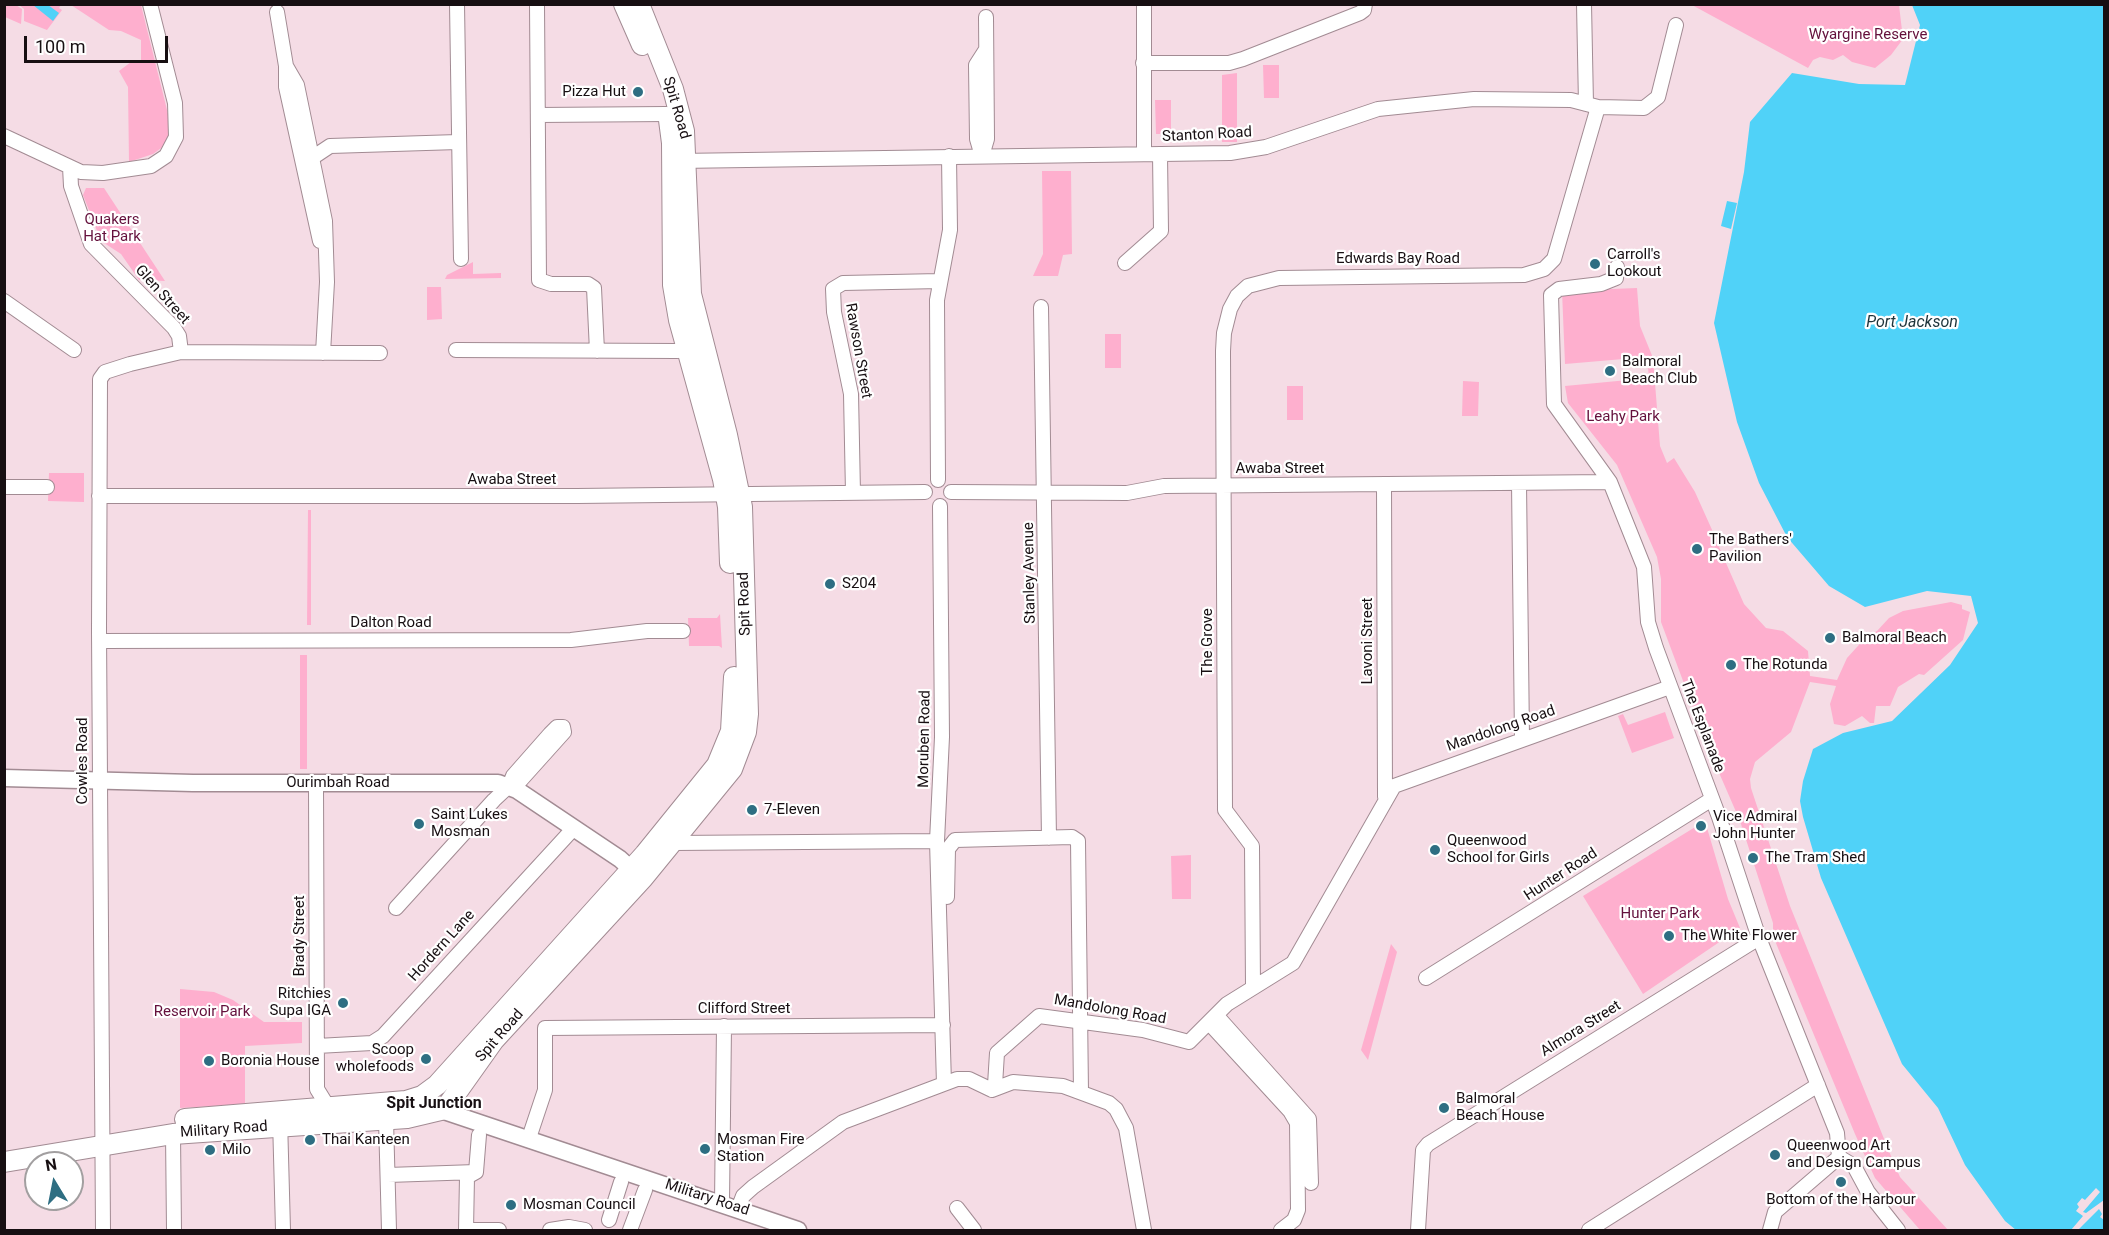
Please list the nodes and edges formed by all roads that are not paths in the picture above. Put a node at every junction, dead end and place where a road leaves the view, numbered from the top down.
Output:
1 (150, 4) edge
2 (457, 4) edge
3 (537, 4) edge
4 (624, 4) edge
5 (639, 4) edge
6 (1144, 4) edge
7 (1365, 4) edge
8 (1584, 4) edge
9 (277, 12) dead end
10 (986, 17) dead end
11 (1676, 25) dead end
12 (1143, 63) junction
13 (286, 66) junction
14 (1592, 105) junction
15 (667, 114) junction
16 (538, 115) junction
17 (4, 136) edge
18 (458, 142) junction
19 (1144, 154) junction
20 (1160, 154) junction
21 (949, 156) junction
22 (982, 156) junction
23 (312, 158) junction
24 (680, 160) junction
25 (70, 167) junction
26 (324, 254) junction
27 (461, 259) dead end
28 (1125, 263) dead end
29 (1617, 267) dead end
30 (940, 281) junction
31 (1240, 292) joint
32 (4, 301) edge
33 (1041, 307) dead end
34 (695, 347) junction
35 (74, 350) dead end
36 (456, 350) dead end
37 (597, 351) junction
38 (181, 352) junction
39 (323, 353) junction
40 (380, 353) dead end
41 (938, 480) junction
42 (1519, 483) junction
43 (1610, 483) junction
44 (1384, 484) junction
45 (1223, 486) junction
46 (4, 487) edge
47 (47, 488) dead end
48 (925, 492) junction
49 (951, 492) junction
50 (852, 493) junction
51 (1044, 493) junction
52 (733, 494) junction
53 (99, 496) junction
54 (940, 506) junction
55 (683, 631) dead end
56 (99, 641) junction
57 (1670, 687) junction
58 (1522, 739) junction
59 (4, 778) edge
60 (100, 781) junction
61 (316, 783) junction
62 (509, 786) junction
63 (1385, 797) junction
64 (1712, 799) junction
65 (573, 829) junction
66 (1049, 838) junction
67 (937, 842) junction
68 (673, 843) junction
69 (637, 874) junction
70 (396, 908) dead end
71 (1759, 938) junction
72 (941, 971) junction
73 (1426, 978) dead end
74 (1253, 987) junction
75 (1213, 1020) junction
76 (1080, 1021) junction
77 (943, 1025) junction
78 (724, 1026) junction
79 (317, 1046) junction
80 (462, 1060) junction
81 (944, 1084) junction
82 (1818, 1084) junction
83 (317, 1089) junction
84 (992, 1090) junction
85 (428, 1092) joint
86 (1081, 1092) junction
87 (366, 1106) junction
88 (335, 1109) junction
89 (445, 1109) junction
90 (286, 1116) junction
91 (386, 1120) junction
92 (173, 1134) junction
93 (479, 1135) dead end
94 (529, 1138) junction
95 (102, 1139) junction
96 (4, 1149) edge
97 (1839, 1157) junction
98 (4, 1162) edge
99 (476, 1172) junction
100 (388, 1175) junction
101 (621, 1182) dead end
102 (1311, 1183) dead end
103 (645, 1190) dead end
104 (730, 1206) junction
105 (957, 1208) dead end
106 (609, 1221) dead end
107 (103, 1230) edge
108 (174, 1230) edge
109 (283, 1230) edge
110 (389, 1230) edge
111 (466, 1230) edge
112 (499, 1230) edge
113 (550, 1230) edge
114 (585, 1230) edge
115 (630, 1230) edge
116 (798, 1230) edge
117 (974, 1230) edge
118 (1144, 1230) edge
119 (1282, 1230) edge
120 (1418, 1230) edge
121 (1589, 1230) edge
122 (1770, 1230) edge
123 (1898, 1230) edge

1 - 25 street
2 - 18 street
3 - 16 street
4 - 15 highway, Spit Road
5 - 24 highway, Spit Road
6 - 12 street
7 - 12 street
8 - 14 street
9 - 13 street
10 - 22 street
11 - 14 street, Stanton Road
12 - 19 street
13 - 23 street
13 - 26 street
14 - 20 street, Stanton Road
14 - 31 street, Edwards Bay Road
15 - 16 street
15 - 24 highway, Spit Road
16 - 37 street
17 - 25 street
18 - 23 street
18 - 27 street
19 - 20 street, Stanton Road
19 - 22 street, Stanton Road
20 - 28 street
21 - 22 street, Stanton Road
21 - 24 street, Stanton Road
21 - 30 street
23 - 26 street
24 - 34 highway, Spit Road
25 - 38 street, Glen Street
26 - 39 street
29 - 43 street, The Esplanade
30 - 41 street
30 - 50 street, Rawson Street
31 - 45 street, The Grove
32 - 35 street
33 - 51 street, Stanley Avenue
34 - 37 street
34 - 52 highway, Spit Road
36 - 37 street
38 - 39 street
38 - 53 street, Cowles Road
39 - 40 street
41 - 48 street
41 - 49 street
42 - 43 street, Awaba Street
42 - 44 street, Awaba Street
42 - 58 street
43 - 57 street, The Esplanade
44 - 45 street, Awaba Street
44 - 63 street, Lavoni Street
45 - 51 street, Awaba Street
45 - 74 street, The Grove
46 - 47 street
48 - 50 street, Awaba Street
48 - 54 street
49 - 51 street, Awaba Street
49 - 54 street
50 - 52 street, Awaba Street
51 - 66 street, Stanley Avenue
52 - 53 street, Awaba Street
52 - 68 highway, Spit Road
52 - 69 highway, Spit Road
53 - 56 street, Cowles Road
54 - 67 street, Moruben Road
55 - 56 street, Dalton Road
56 - 60 street, Cowles Road
57 - 58 street, Mandolong Road
57 - 64 street, The Esplanade
58 - 63 street, Mandolong Road
59 - 60 main road, Ourimbah Road
60 - 61 main road, Ourimbah Road
60 - 95 street, Cowles Road
61 - 62 main road, Ourimbah Road
61 - 79 street, Brady Street
62 - 65 main road, Ourimbah Road
62 - 70 street
63 - 74 street, Mandolong Road
64 - 71 street, The Esplanade
64 - 73 street, Hunter Road
65 - 69 main road, Ourimbah Road
65 - 79 street, Hordern Lane
66 - 72 street, Moruben Road
66 - 76 street
67 - 68 street
67 - 72 street, Moruben Road
68 - 69 highway, Spit Road
69 - 80 highway, Spit Road
69 - 89 highway, Spit Road
71 - 82 street, The Esplanade
71 - 120 street, Almora Street
72 - 77 street, Moruben Road
74 - 75 street, Mandolong Road
75 - 76 street, Mandolong Road
75 - 102 street
75 - 119 street
76 - 84 street, Mandolong Road
76 - 86 street
77 - 78 street, Clifford Street
77 - 81 street, Moruben Road
78 - 94 street, Clifford Street
78 - 104 street
79 - 83 street, Brady Street
80 - 85 highway, Spit Road
80 - 89 main road
81 - 84 street
81 - 104 street
82 - 97 street, The Esplanade
82 - 121 street
83 - 88 street
83 - 90 street
84 - 86 street
85 - 87 highway, Military Road
86 - 118 street
87 - 88 highway, Military Road
87 - 89 main road, Military Road
88 - 90 highway, Military Road
89 - 91 highway, Military Road
89 - 94 main road, Military Road
90 - 91 highway, Military Road
90 - 92 highway, Military Road
90 - 95 highway, Military Road
90 - 109 street
91 - 100 street
92 - 95 highway, Military Road
92 - 108 street
93 - 99 street
94 - 104 main road, Military Road
95 - 96 highway, Military Road
95 - 98 highway, Military Road
95 - 107 street, Cowles Road
97 - 122 street
97 - 123 street
99 - 100 street
99 - 111 street
100 - 110 street
101 - 106 street
103 - 115 street
104 - 116 main road, Military Road
105 - 117 street
111 - 112 street
113 - 114 street

